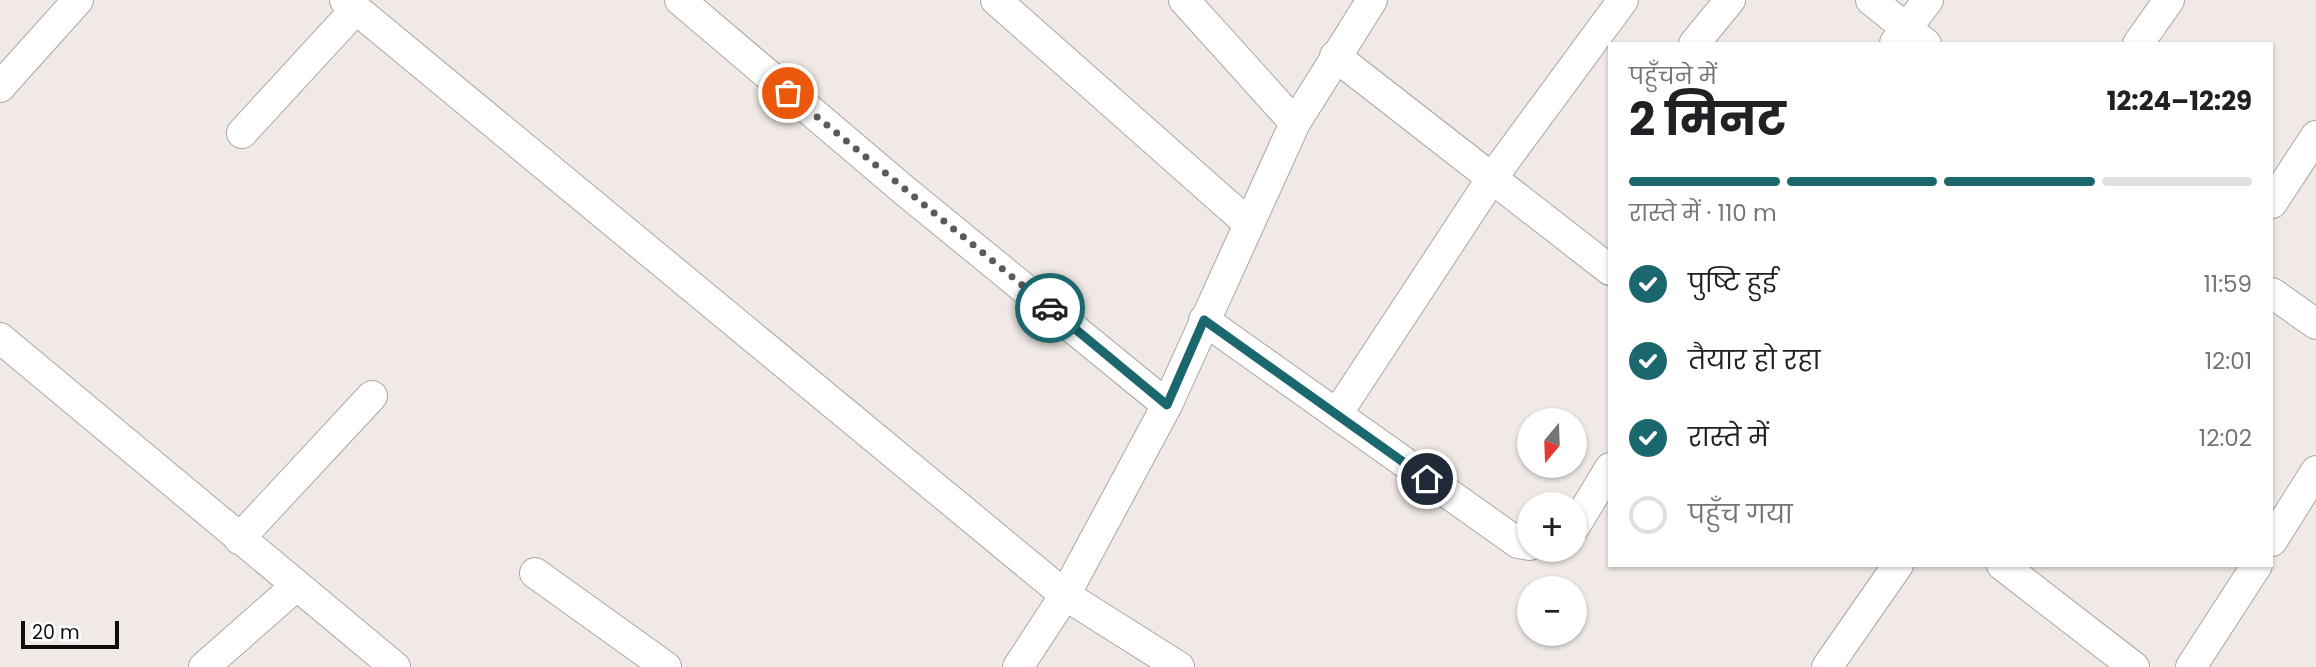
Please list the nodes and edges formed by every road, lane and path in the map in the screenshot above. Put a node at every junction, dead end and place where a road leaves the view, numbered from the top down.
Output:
1 (78, 0) edge
2 (680, 0) edge
3 (996, 0) edge
4 (1184, 0) edge
5 (1371, 0) edge
6 (1623, 0) edge
7 (1730, 0) edge
8 (1871, 0) edge
9 (1928, 0) edge
10 (2169, 0) edge
11 (350, 5) edge
12 (1909, 39) edge
13 (1696, 42) edge
14 (2139, 42) edge
15 (1335, 56) junction
16 (0, 87) edge
17 (1296, 123) junction
18 (242, 133) dead end
19 (2316, 136) edge
20 (1492, 178) junction
21 (2273, 201) edge
22 (1248, 223) junction
23 (1608, 268) edge
24 (2273, 294) edge
25 (1204, 320) junction
26 (2316, 324) edge
27 (0, 338) edge
28 (372, 396) dead end
29 (1167, 405) junction
30 (1337, 414) junction
31 (1608, 471) edge
32 (2316, 471) edge
33 (1587, 506) edge
34 (239, 539) junction
35 (2273, 539) edge
36 (1517, 542) edge
37 (1897, 567) edge
38 (2004, 567) edge
39 (2255, 567) edge
40 (535, 573) dead end
41 (295, 586) junction
42 (1065, 595) junction
43 (204, 667) edge
44 (395, 667) edge
45 (666, 667) edge
46 (1018, 667) edge
47 (1179, 667) edge
48 (1827, 667) edge
49 (2134, 667) edge
50 (2191, 667) edge

1 - 16 street
2 - 29 street
3 - 22 street
4 - 17 street
5 - 15 street
6 - 20 street
7 - 13 street
8 - 12 street
9 - 12 street
10 - 14 street
11 - 18 street
11 - 42 street
15 - 17 street
15 - 20 street
17 - 22 street
19 - 21 street
20 - 23 street
20 - 30 street
22 - 25 street
24 - 26 street
25 - 29 street
25 - 30 street
27 - 34 street
28 - 34 street
29 - 42 street
30 - 36 street
31 - 33 street
32 - 35 street
34 - 41 street
37 - 48 street
38 - 49 street
39 - 50 street
40 - 45 street
41 - 43 street
41 - 44 street
42 - 46 street
42 - 47 street

